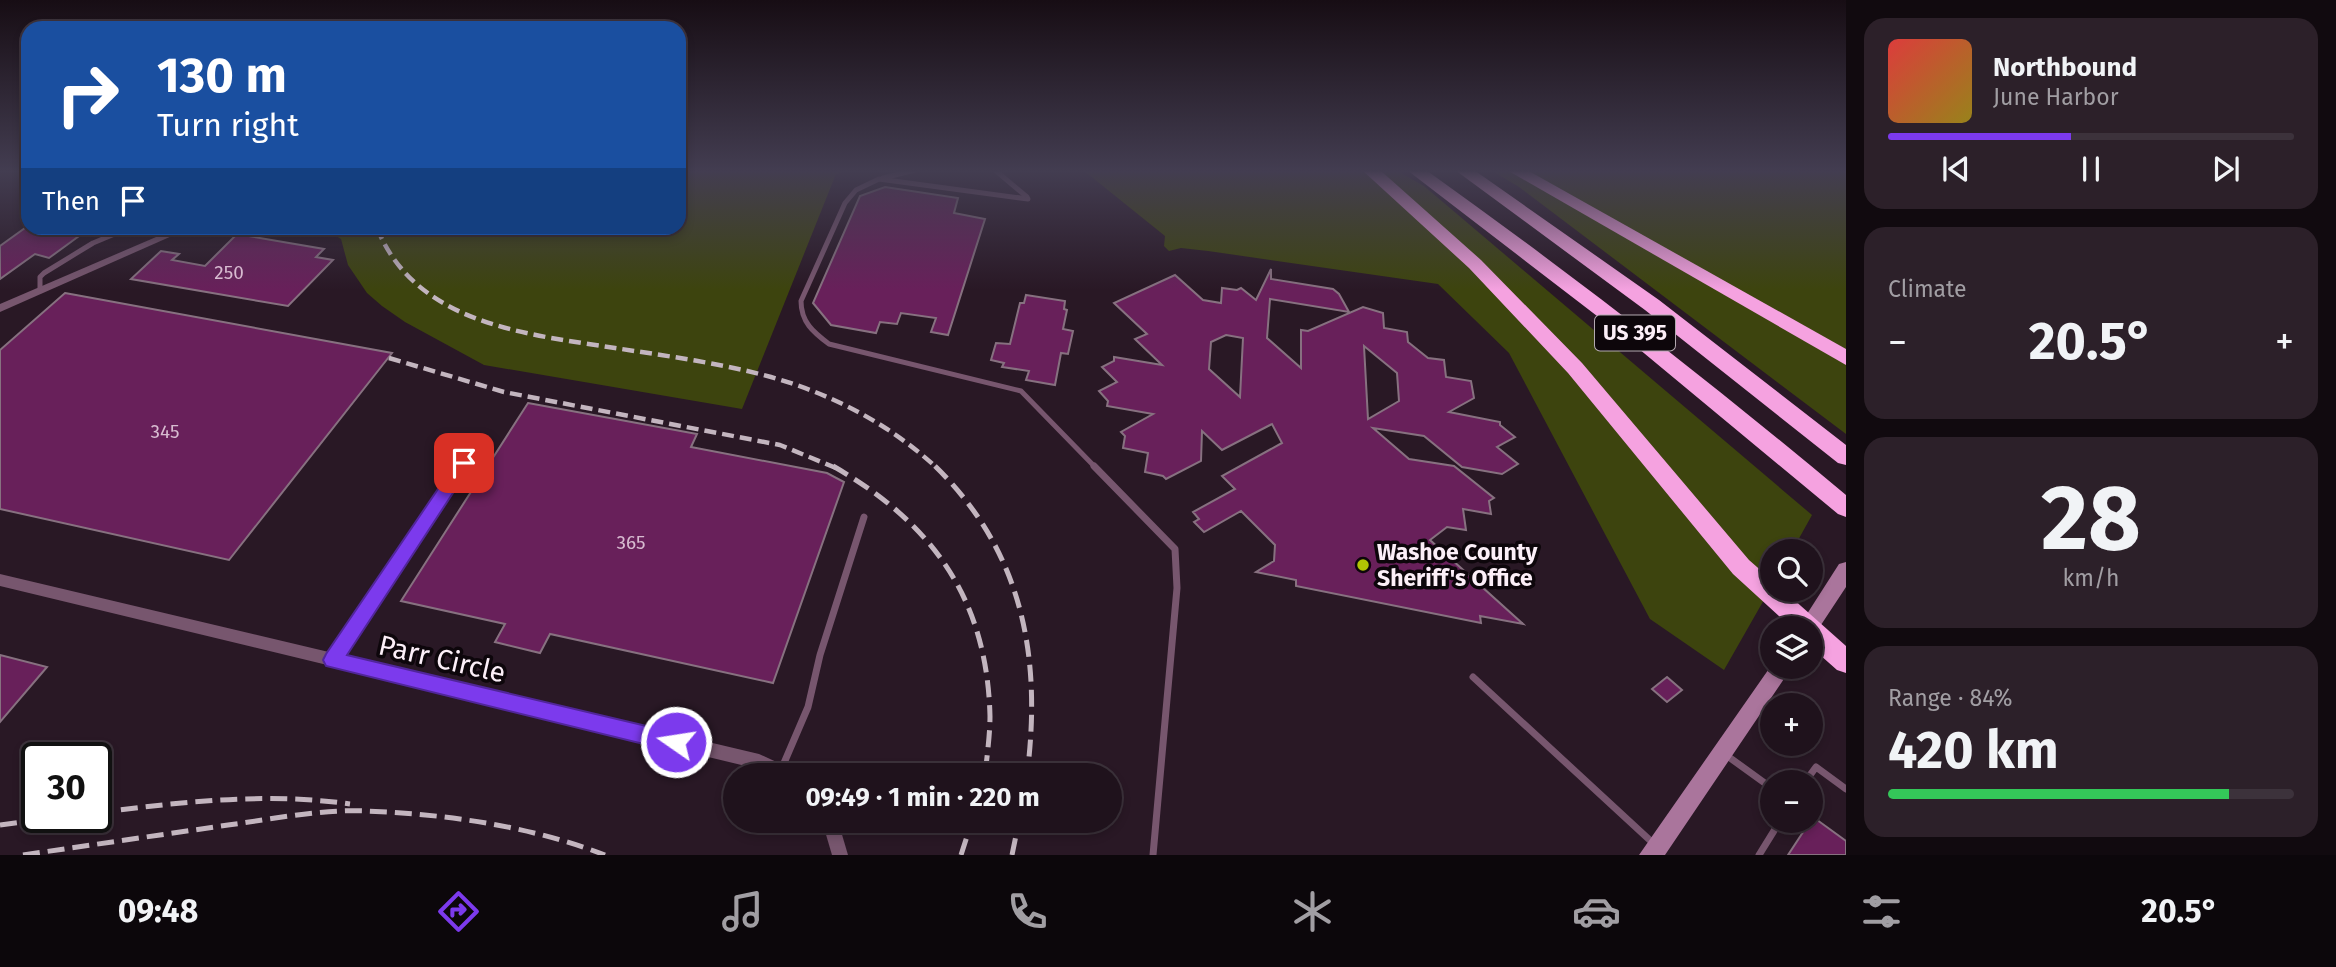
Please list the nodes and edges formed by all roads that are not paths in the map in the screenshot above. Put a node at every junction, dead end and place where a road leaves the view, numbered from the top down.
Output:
1 (842, 210) edge
2 (1415, 210) edge
3 (1471, 210) edge
4 (1519, 210) edge
5 (1585, 210) edge
6 (112, 235) edge
7 (165, 235) edge
8 (40, 291) junction
9 (0, 309) edge
10 (1846, 358) edge
11 (476, 444) dead end
12 (1846, 457) edge
13 (1846, 508) edge
14 (864, 517) dead end
15 (1846, 570) edge
16 (0, 580) edge
17 (1795, 616) edge
18 (1817, 616) edge
19 (1823, 641) edge
20 (332, 660) junction
21 (1846, 662) edge
22 (1473, 677) dead end
23 (1774, 679) edge
24 (1723, 752) junction
25 (762, 763) edge
26 (788, 763) edge
27 (1823, 772) edge
28 (1760, 779) edge
29 (1846, 789) edge
30 (834, 833) edge
31 (1773, 833) edge
32 (1658, 852) edge
33 (840, 855) edge
34 (1153, 855) edge
35 (1759, 855) edge

1 - 34 lane
2 - 17 highway
3 - 13 highway, US 395
4 - 12 highway, US 395
5 - 10 highway
6 - 8 lane
7 - 8 street
8 - 9 street
11 - 20 lane
14 - 26 lane
15 - 18 main road
16 - 20 street, Parr Circle
19 - 21 highway
20 - 25 street, Parr Circle
22 - 32 lane
23 - 24 main road
24 - 28 lane
24 - 32 main road
27 - 29 lane
30 - 33 street
31 - 35 lane

